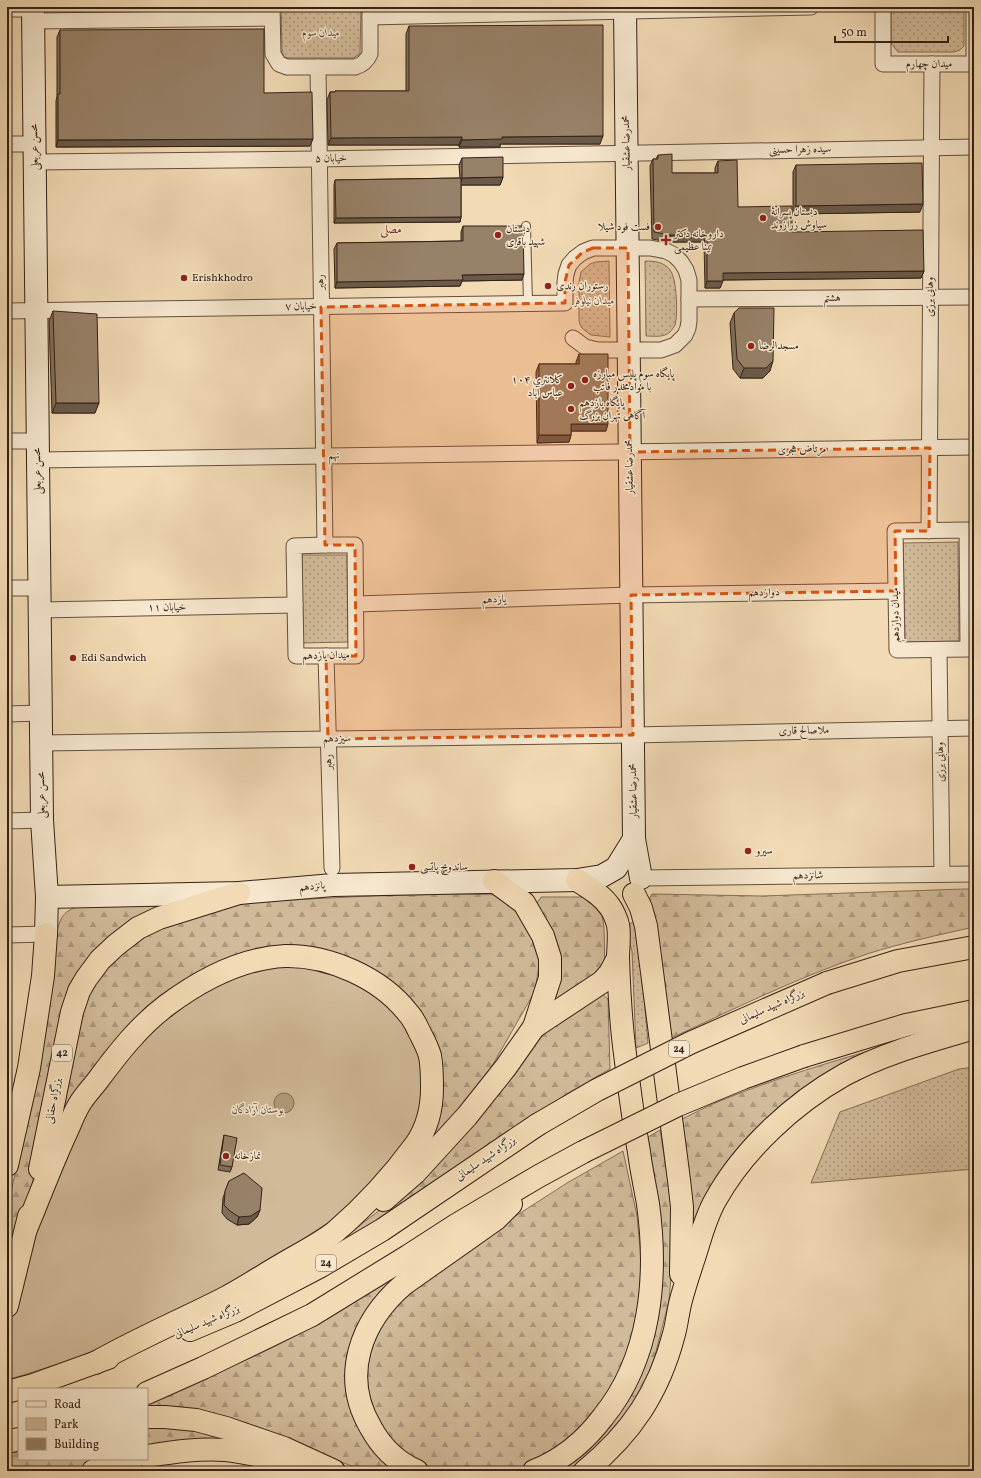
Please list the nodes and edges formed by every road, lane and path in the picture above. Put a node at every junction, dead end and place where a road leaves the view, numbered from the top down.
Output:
1 (811, 7) edge
2 (883, 7) edge
3 (974, 7) edge
4 (7, 9) edge
5 (625, 9) edge
6 (33, 12) edge
7 (272, 12) edge
8 (370, 12) edge
9 (932, 64) junction
10 (318, 67) junction
11 (7, 144) edge
12 (974, 147) edge
13 (931, 148) junction
14 (35, 153) junction
15 (627, 154) junction
16 (319, 159) junction
17 (526, 226) dead end
18 (628, 248) junction
19 (974, 297) edge
20 (930, 298) junction
21 (689, 299) junction
22 (528, 303) junction
23 (321, 307) junction
24 (7, 311) edge
25 (36, 311) junction
26 (573, 338) dead end
27 (629, 350) junction
28 (7, 441) edge
29 (930, 448) junction
30 (974, 448) edge
31 (38, 450) junction
32 (630, 452) junction
33 (323, 456) junction
34 (929, 531) junction
35 (325, 546) junction
36 (7, 588) edge
37 (40, 588) junction
38 (970, 588) edge
39 (896, 591) junction
40 (631, 595) junction
41 (356, 604) junction
42 (295, 605) junction
43 (40, 610) junction
44 (939, 650) junction
45 (326, 656) junction
46 (41, 713) junction
47 (7, 714) edge
48 (940, 728) junction
49 (974, 728) edge
50 (633, 735) junction
51 (328, 739) junction
52 (41, 743) junction
53 (42, 820) junction
54 (7, 821) edge
55 (634, 839) junction
56 (332, 868) dead end
57 (942, 874) junction
58 (974, 874) edge
59 (577, 880) junction
60 (494, 882) junction
61 (638, 886) junction
62 (239, 893) junction
63 (47, 897) junction
64 (618, 925) junction
65 (46, 934) junction
66 (7, 935) edge
67 (974, 947) edge
68 (618, 958) junction
69 (974, 1011) edge
70 (534, 1027) junction
71 (974, 1028) edge
72 (7, 1165) edge
73 (539, 1176) junction
74 (26, 1229) junction
75 (334, 1233) junction
76 (680, 1301) junction
77 (7, 1306) edge
78 (95, 1363) junction
79 (22, 1388) edge
80 (18, 1389) edge
81 (7, 1392) edge
82 (148, 1393) edge
83 (148, 1417) edge
84 (148, 1456) edge
85 (129, 1460) edge
86 (93, 1471) edge
87 (320, 1471) edge
88 (334, 1471) edge
89 (417, 1471) edge
90 (534, 1471) edge
91 (585, 1471) edge

1 - 5 street
2 - 9 street, میدان چهارم
3 - 9 street, میدان چهارم
4 - 6 street
5 - 8 street
5 - 15 main road, محمدرضا عشقیار
6 - 7 street
6 - 14 main road, محسن عربعلی
7 - 10 street
8 - 10 street
9 - 13 street, وهابی برزی
10 - 16 street, رهبر
11 - 14 street, خیابان ۵
12 - 13 street, سیده زهرا حسینی
13 - 15 street, سیده زهرا حسینی
13 - 20 street, وهابی برزی
14 - 16 street, خیابان ۵
14 - 25 main road, محسن عربعلی
15 - 16 street, خیابان ۵
15 - 18 main road, محمدرضا عشقیار
16 - 23 street, رهبر
17 - 22 lane
18 - 21 street
18 - 22 street, خیابان ۷
18 - 27 main road, محمدرضا عشقیار
19 - 20 street, هشتم
20 - 21 street, هشتم
20 - 29 street, وهابی برزی
21 - 27 street
22 - 23 street, خیابان ۷
23 - 25 street, خیابان ۷
23 - 33 street, رهبر
24 - 25 street, خیابان ۷
25 - 31 main road, محسن عربعلی
26 - 27 street
27 - 32 main road, محمدرضا عشقیار
28 - 31 street, نهم
29 - 30 street, مرتاض هجری
29 - 32 street, مرتاض هجری
29 - 34 street, وهابی برزی
31 - 33 street, نهم
31 - 37 main road, محسن عربعلی
32 - 33 street, نهم
32 - 40 main road, محمدرضا عشقیار
33 - 35 street, رهبر
34 - 38 street, میدان دوازدهم
34 - 39 street, میدان دوازدهم
35 - 41 street, میدان یازدهم
35 - 42 street, میدان یازدهم
36 - 37 street
37 - 43 main road, محسن عربعلی
38 - 44 street, میدان دوازدهم
39 - 40 street, دوازدهم
39 - 44 street, میدان دوازدهم
40 - 41 street, یازدهم
40 - 50 main road, محمدرضا عشقیار
41 - 45 street, میدان یازدهم
42 - 43 street, خیابان ۱۱
42 - 45 street, میدان یازدهم
43 - 46 main road, محسن عربعلی
44 - 48 street, وهابی برزی
45 - 51 street, رهبر
46 - 47 street
46 - 52 main road, محسن عربعلی
48 - 49 street, ملاصالح قاری
48 - 50 street, ملاصالح قاری
48 - 57 street, وهابی برزی
50 - 51 street, سیزدهم
50 - 55 main road, محمدرضا عشقیار
51 - 52 street, سیزدهم
51 - 56 street, رهبر
52 - 53 main road, محسن عربعلی
53 - 54 street
53 - 63 main road, محسن عربعلی
55 - 59 main road, پانزدهم
55 - 61 main road, محمدرضا عشقیار
57 - 58 street, شانزدهم
57 - 61 street, شانزدهم
59 - 60 main road, پانزدهم
59 - 64 highway
60 - 62 main road, پانزدهم
60 - 70 highway
61 - 64 highway
61 - 76 highway
62 - 63 main road, پانزدهم
62 - 74 highway, بزرگراه حقانی / 42
63 - 65 main road, محسن عربعلی
64 - 68 highway
65 - 66 street
65 - 72 highway
67 - 78 highway, بزرگراه شهید سلیمانی / 24, bridge
68 - 70 highway
68 - 90 highway
69 - 73 highway, bridge
70 - 75 highway
71 - 76 highway
73 - 82 highway
73 - 89 highway
74 - 75 highway
74 - 77 highway, بزرگراه حقانی / 42
75 - 78 highway
76 - 91 highway
78 - 79 highway, بزرگراه شهید سلیمانی / 24
80 - 81 highway, بزرگراه شهید سلیمانی / 24
83 - 88 highway
84 - 87 highway
85 - 86 highway

